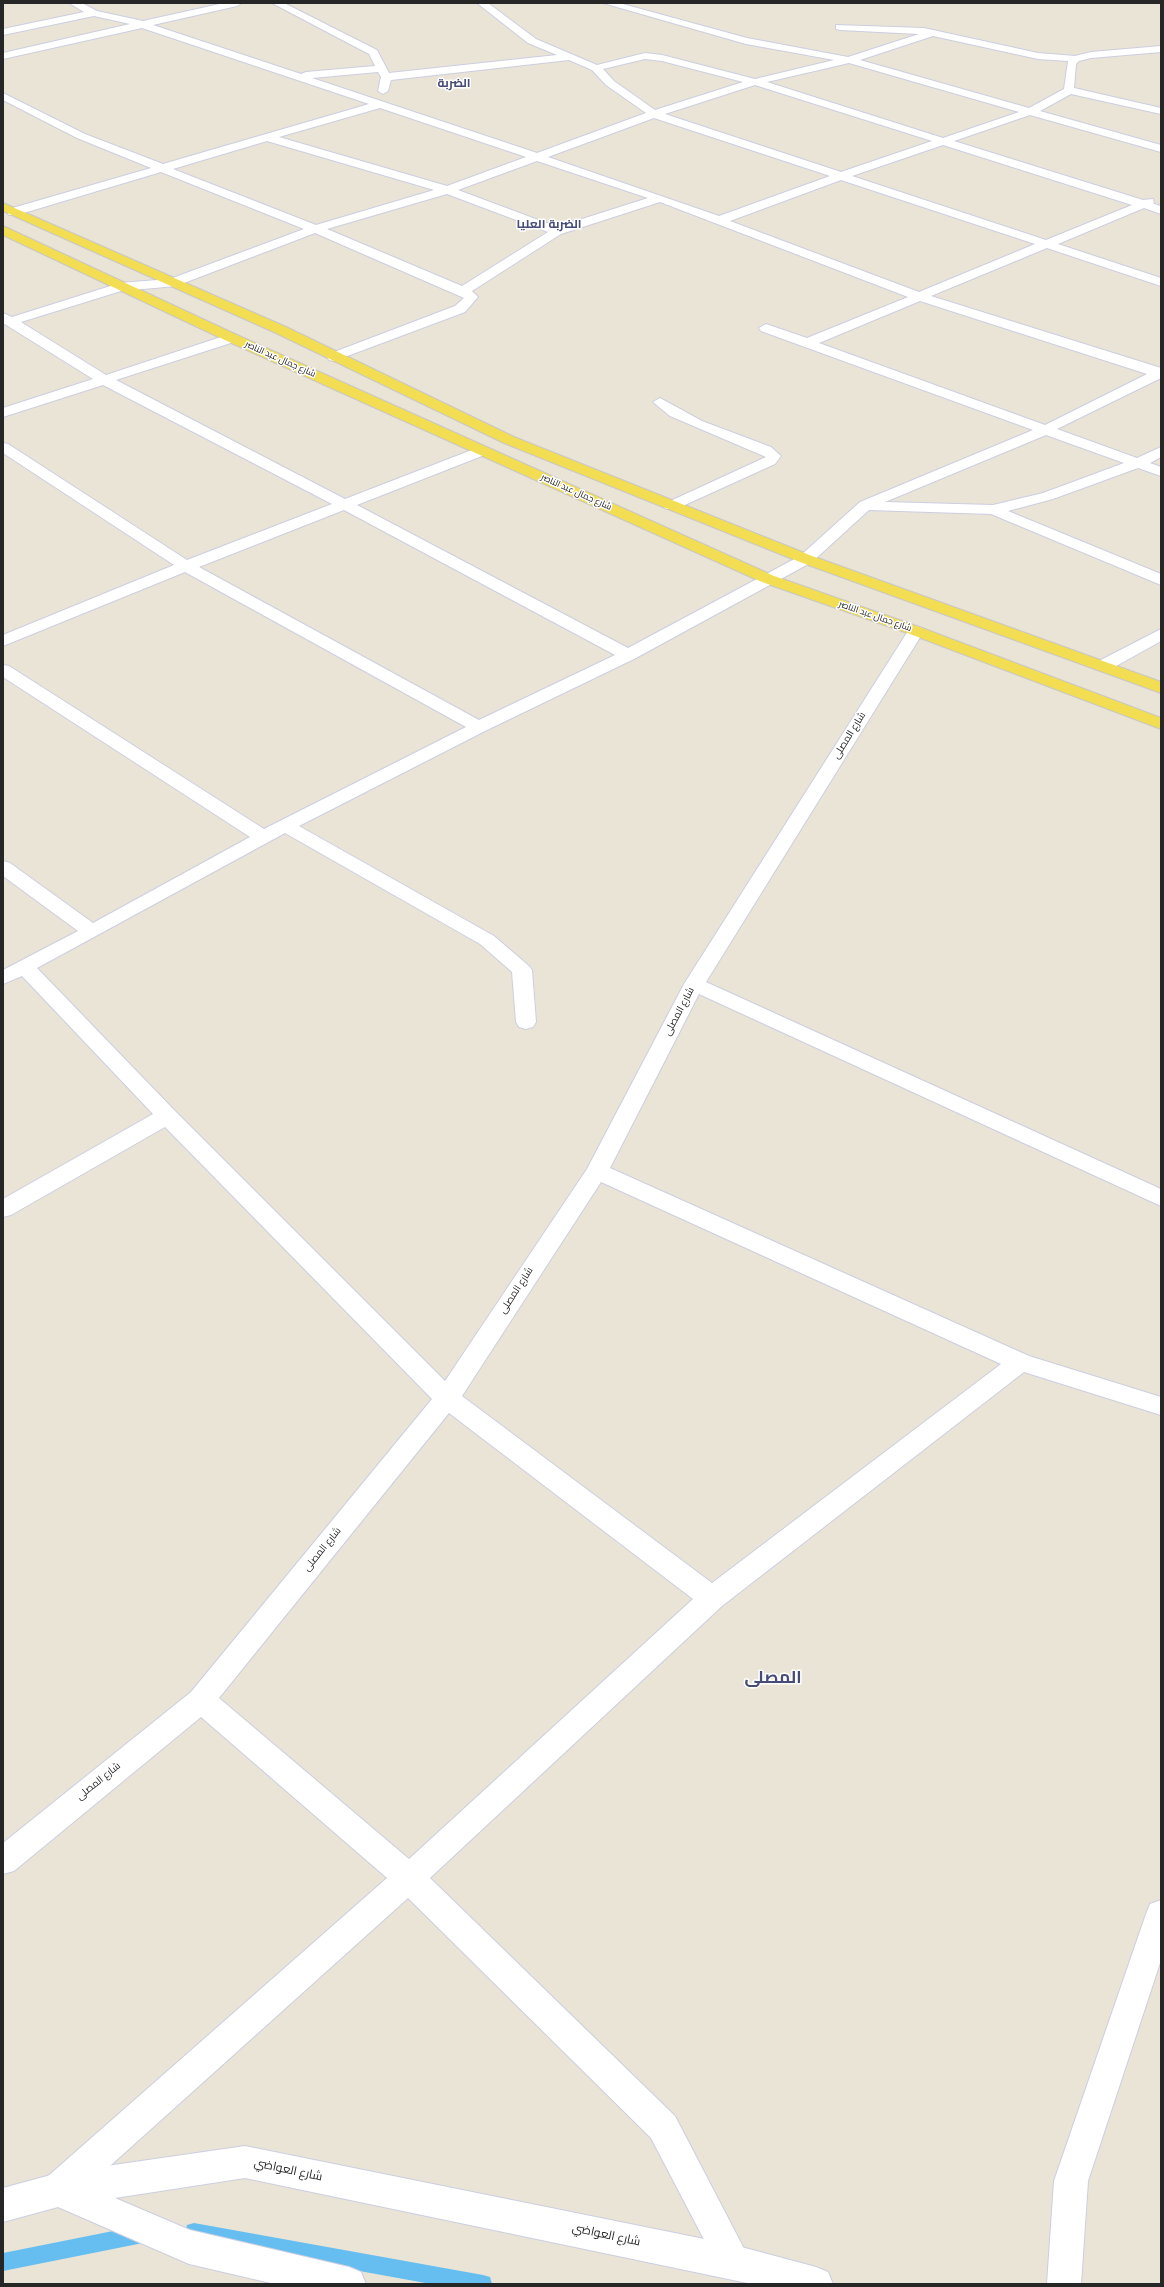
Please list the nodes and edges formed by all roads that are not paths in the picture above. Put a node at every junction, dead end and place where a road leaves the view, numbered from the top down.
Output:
1 (74, 3) edge
2 (237, 3) edge
3 (277, 3) edge
4 (482, 3) edge
5 (608, 3) edge
6 (94, 13) junction
7 (142, 24) junction
8 (840, 27) dead end
9 (3, 32) edge
10 (932, 33) junction
11 (1161, 49) edge
12 (3, 56) edge
13 (570, 57) junction
14 (1075, 59) junction
15 (849, 60) junction
16 (596, 68) junction
17 (384, 73) junction
18 (295, 76) junction
19 (755, 82) junction
20 (1069, 90) junction
21 (3, 96) edge
22 (380, 104) junction
23 (1161, 110) edge
24 (1032, 111) junction
25 (654, 114) junction
26 (267, 137) junction
27 (944, 142) junction
28 (1161, 149) edge
29 (537, 158) junction
30 (161, 169) junction
31 (843, 176) junction
32 (447, 190) junction
33 (660, 198) junction
34 (1161, 198) edge
35 (1144, 204) junction
36 (8, 210) edge
37 (1161, 210) edge
38 (721, 220) junction
39 (316, 229) junction
40 (3, 230) edge
41 (557, 232) junction
42 (1045, 244) junction
43 (172, 282) junction
44 (1161, 282) edge
45 (120, 287) junction
46 (463, 291) junction
47 (920, 297) junction
48 (7, 319) edge
49 (766, 328) dead end
50 (232, 338) junction
51 (807, 343) junction
52 (334, 357) junction
53 (1160, 373) edge
54 (103, 379) junction
55 (660, 402) dead end
56 (3, 413) edge
57 (1045, 430) junction
58 (3, 447) edge
59 (482, 450) junction
60 (1161, 451) edge
61 (1139, 463) junction
62 (1161, 472) edge
63 (344, 504) junction
64 (865, 505) junction
65 (671, 506) junction
66 (993, 510) junction
67 (806, 559) junction
68 (186, 566) junction
69 (768, 579) junction
70 (1161, 580) edge
71 (916, 631) junction
72 (1161, 634) edge
73 (3, 641) edge
74 (628, 655) junction
75 (1103, 666) junction
76 (3, 670) edge
77 (1161, 688) edge
78 (1161, 724) edge
79 (479, 727) junction
80 (286, 826) junction
81 (263, 837) junction
82 (3, 867) edge
83 (92, 932) junction
84 (25, 967) junction
85 (3, 978) edge
86 (694, 984) junction
87 (526, 1022) dead end
88 (167, 1116) junction
89 (597, 1171) junction
90 (1161, 1198) edge
91 (3, 1209) edge
92 (1020, 1362) junction
93 (447, 1398) junction
94 (1161, 1406) edge
95 (712, 1598) junction
96 (201, 1700) junction
97 (3, 1861) edge
98 (409, 1878) junction
99 (1161, 1914) edge
100 (58, 2190) junction
101 (3, 2205) edge
102 (734, 2262) junction
103 (349, 2284) edge
104 (816, 2284) edge
105 (1064, 2284) edge

1 - 6 street
2 - 7 street
3 - 17 street
4 - 13 street
5 - 15 street
6 - 7 street
6 - 9 street
7 - 12 street
7 - 18 street
8 - 10 street
10 - 14 street
10 - 15 street
11 - 14 street
13 - 16 street
13 - 17 street
14 - 20 street
15 - 19 street
15 - 24 street
16 - 19 street
16 - 25 street
17 - 18 street
17 - 22 street
18 - 22 street
19 - 25 street
19 - 27 street
20 - 23 street
20 - 24 street
21 - 30 street
22 - 26 street
22 - 29 street
24 - 27 street
24 - 28 street
25 - 29 street
25 - 31 street
26 - 30 street
26 - 32 street
27 - 31 street
27 - 35 street
29 - 32 street
29 - 33 street
30 - 36 street
30 - 39 street
31 - 38 street
31 - 42 street
32 - 39 street
32 - 41 street
33 - 38 street
33 - 41 street
34 - 35 street
35 - 37 street
35 - 42 street
36 - 43 main road
38 - 47 street
39 - 43 street
39 - 46 street
40 - 45 main road, شارع جمال عبد الناصر
41 - 46 street
42 - 44 street
42 - 47 street
43 - 45 street
43 - 52 main road
45 - 48 street
45 - 50 main road, شارع جمال عبد الناصر
46 - 52 street
47 - 51 street
47 - 53 street
48 - 54 street
49 - 51 street
50 - 54 street
50 - 59 main road, شارع جمال عبد الناصر
51 - 57 street
52 - 65 main road
53 - 57 street
54 - 56 street
54 - 63 street
55 - 65 street
57 - 61 street
57 - 64 street
58 - 68 street
59 - 63 street
59 - 69 main road, شارع جمال عبد الناصر
60 - 61 street
61 - 62 street
61 - 66 street
63 - 68 street
63 - 74 street
64 - 66 street
64 - 67 street
65 - 67 main road
66 - 70 street
67 - 69 street
67 - 75 main road
68 - 73 street
68 - 79 street
69 - 71 main road, شارع جمال عبد الناصر
69 - 74 street
71 - 78 main road, شارع جمال عبد الناصر
71 - 86 street, شارع المصلى
72 - 75 street
74 - 79 street
75 - 77 main road
76 - 81 street
79 - 80 street
80 - 81 street
80 - 87 street
81 - 83 street
82 - 83 street
83 - 84 street
84 - 85 street
84 - 88 street
86 - 89 street, شارع المصلى
86 - 90 street
88 - 91 street
88 - 93 street
89 - 92 street
89 - 93 street, شارع المصلى
92 - 94 street
92 - 95 street
93 - 95 street
93 - 96 street, شارع المصلى
95 - 98 street
96 - 97 street, شارع المصلى
96 - 98 street
98 - 100 street
98 - 102 street
99 - 105 street
100 - 101 street, شارع العواضي
100 - 102 street, شارع العواضي
100 - 103 street
102 - 104 street, شارع العواضي

